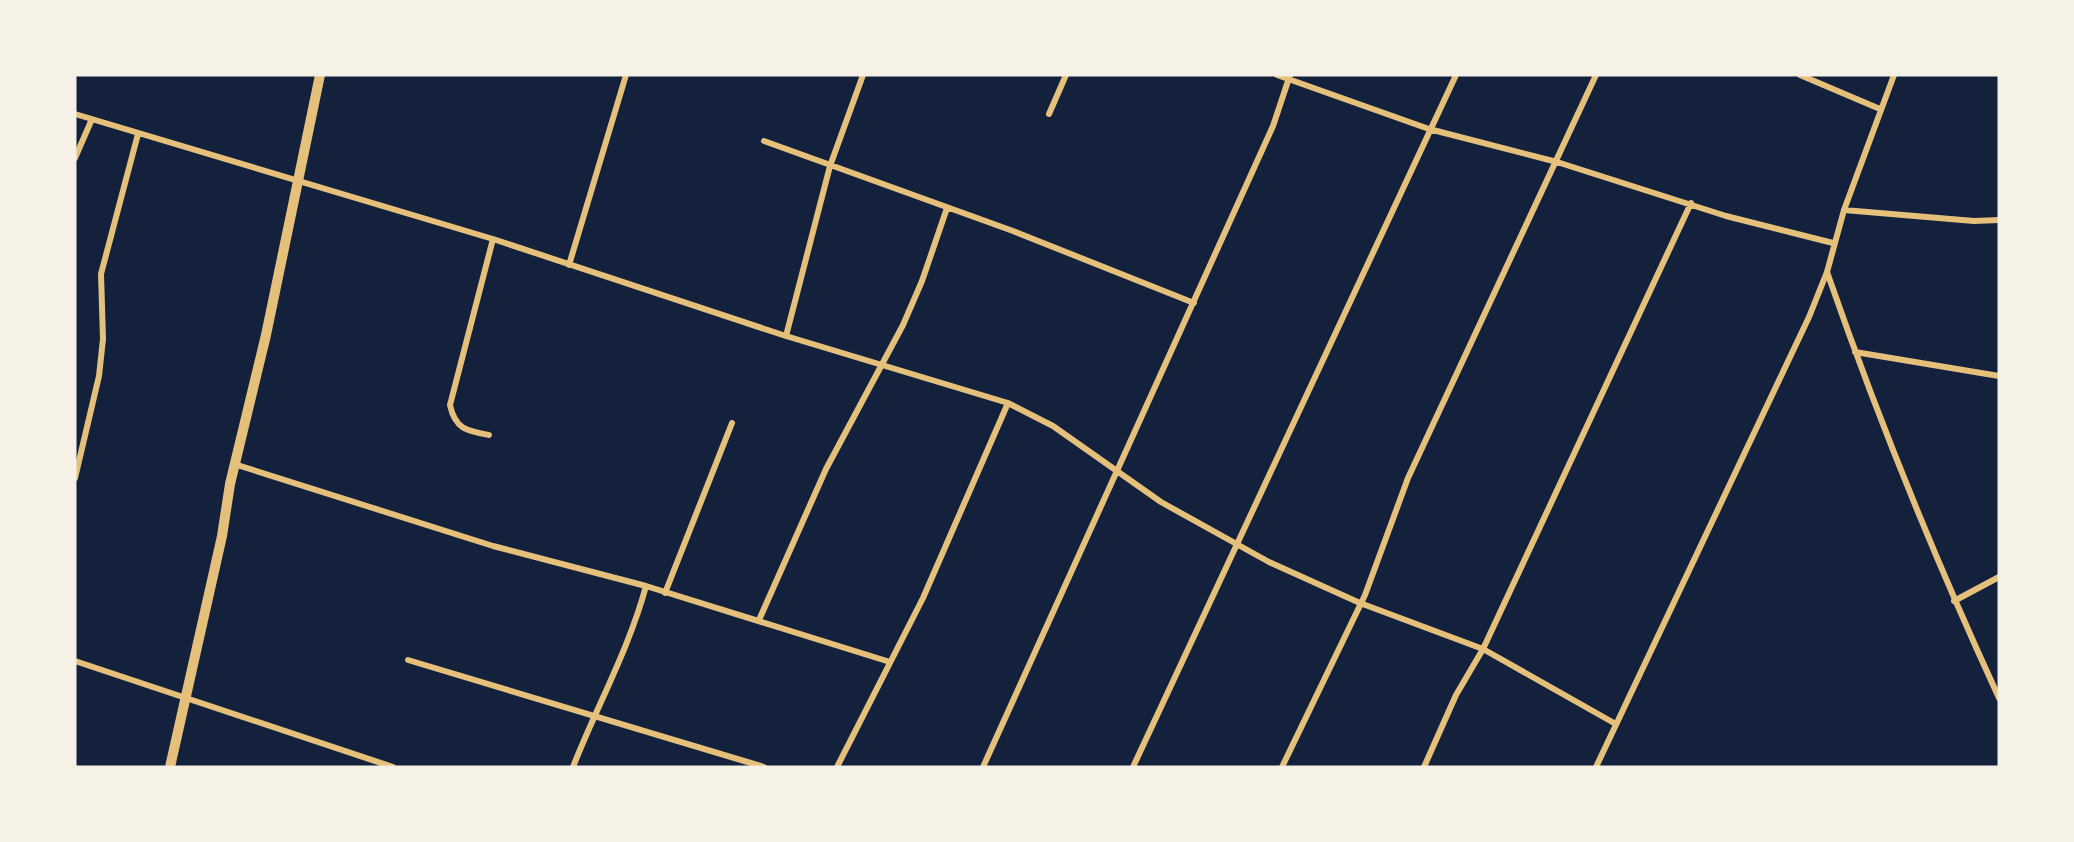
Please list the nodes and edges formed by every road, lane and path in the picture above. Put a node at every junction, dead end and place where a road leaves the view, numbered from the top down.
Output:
1 (320, 75) edge
2 (626, 75) edge
3 (863, 75) edge
4 (1066, 75) edge
5 (1277, 75) edge
6 (1456, 75) edge
7 (1596, 75) edge
8 (1800, 75) edge
9 (1894, 75) edge
10 (1289, 77) edge
11 (1880, 109) junction
12 (75, 114) edge
13 (1049, 114) dead end
14 (92, 119) junction
15 (1429, 129) junction
16 (138, 134) junction
17 (764, 141) dead end
18 (75, 158) edge
19 (1557, 162) junction
20 (831, 166) junction
21 (297, 182) junction
22 (1691, 203) junction
23 (947, 207) junction
24 (1844, 210) junction
25 (1999, 220) edge
26 (494, 238) junction
27 (1833, 243) junction
28 (569, 265) junction
29 (1827, 272) junction
30 (1194, 303) junction
31 (786, 336) junction
32 (1855, 352) junction
33 (882, 364) junction
34 (1999, 376) edge
35 (1008, 403) junction
36 (732, 423) dead end
37 (489, 435) dead end
38 (234, 464) junction
39 (1116, 471) junction
40 (75, 478) edge
41 (1236, 544) junction
42 (1999, 577) edge
43 (646, 586) junction
44 (665, 593) junction
45 (1954, 601) junction
46 (1360, 603) junction
47 (759, 620) junction
48 (1483, 649) junction
49 (408, 660) dead end
50 (75, 661) edge
51 (890, 662) junction
52 (187, 698) junction
53 (1999, 698) edge
54 (593, 716) junction
55 (1614, 723) junction
56 (170, 767) edge
57 (393, 767) edge
58 (573, 767) edge
59 (764, 767) edge
60 (837, 767) edge
61 (983, 767) edge
62 (1133, 767) edge
63 (1282, 767) edge
64 (1424, 767) edge
65 (1596, 767) edge

1 - 21 street
2 - 28 street
3 - 20 street
4 - 13 street
5 - 10 street
6 - 15 street
7 - 19 street
8 - 11 street
9 - 11 street
10 - 15 street
10 - 30 street
11 - 24 street
12 - 14 street
14 - 16 street
14 - 18 street
15 - 19 street
15 - 41 street
16 - 21 street
16 - 40 street
17 - 20 street
19 - 22 street
19 - 46 street
20 - 23 street
20 - 31 street
21 - 26 street
21 - 38 street
22 - 27 street
22 - 48 street
23 - 30 street
23 - 33 street
24 - 25 street
24 - 27 street
26 - 28 street
26 - 37 street
27 - 29 street
28 - 31 street
29 - 32 street
29 - 55 street
30 - 39 street
31 - 33 street
32 - 34 street
32 - 45 street
33 - 35 street
33 - 47 street
35 - 39 street
35 - 51 street
36 - 44 street
38 - 43 street
38 - 52 street
39 - 41 street
39 - 61 street
41 - 46 street
41 - 62 street
42 - 45 street
43 - 44 street
43 - 54 street
44 - 47 street
45 - 53 street
46 - 48 street
46 - 63 street
47 - 51 street
48 - 55 street
48 - 64 street
49 - 54 street
50 - 52 street
51 - 60 street
52 - 56 street
52 - 57 street
54 - 58 street
54 - 59 street
55 - 65 street

